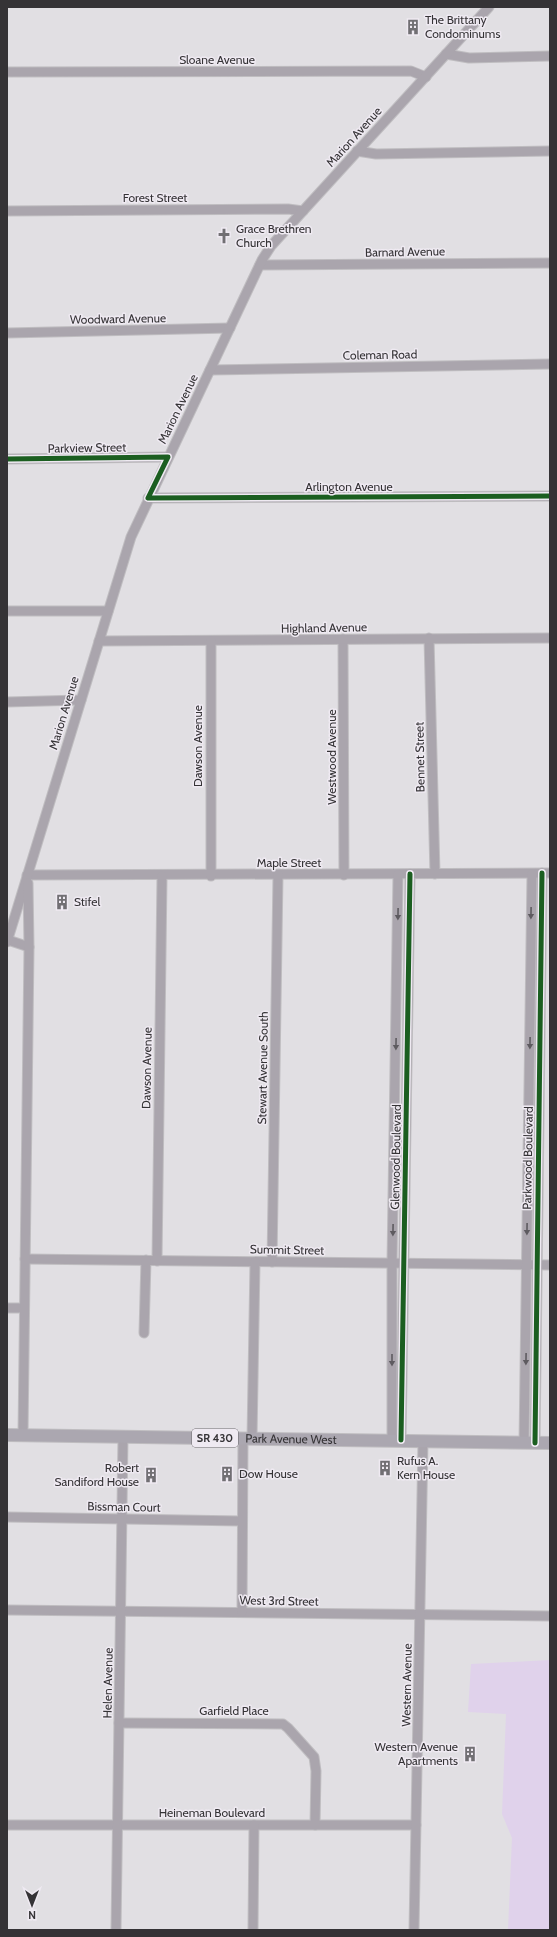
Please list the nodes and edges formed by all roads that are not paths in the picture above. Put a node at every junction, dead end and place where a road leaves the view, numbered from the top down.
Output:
1 (489, 7) edge
2 (446, 54) junction
3 (550, 56) edge
4 (7, 72) edge
5 (426, 77) junction
6 (357, 151) junction
7 (550, 151) edge
8 (7, 211) edge
9 (303, 211) junction
10 (550, 263) edge
11 (260, 265) junction
12 (230, 328) junction
13 (7, 333) edge
14 (550, 364) edge
15 (210, 370) junction
16 (168, 457) junction
17 (7, 460) edge
18 (550, 496) edge
19 (148, 498) junction
20 (7, 610) edge
21 (108, 611) junction
22 (430, 638) junction
23 (550, 638) edge
24 (344, 639) junction
25 (99, 641) junction
26 (211, 641) junction
27 (80, 700) junction
28 (7, 702) edge
29 (546, 873) edge
30 (410, 874) junction
31 (435, 874) junction
32 (532, 874) junction
33 (278, 875) junction
34 (344, 875) junction
35 (398, 875) junction
36 (27, 876) junction
37 (162, 876) junction
38 (211, 876) junction
39 (7, 941) edge
40 (30, 947) junction
41 (24, 1259) junction
42 (146, 1260) junction
43 (157, 1260) junction
44 (255, 1262) junction
45 (272, 1262) junction
46 (392, 1263) junction
47 (404, 1263) junction
48 (527, 1264) junction
49 (537, 1265) junction
50 (550, 1265) edge
51 (7, 1308) edge
52 (24, 1308) junction
53 (144, 1333) dead end
54 (7, 1435) edge
55 (23, 1435) junction
56 (123, 1437) junction
57 (248, 1439) junction
58 (396, 1440) junction
59 (423, 1441) junction
60 (529, 1443) junction
61 (550, 1443) edge
62 (7, 1517) edge
63 (122, 1519) junction
64 (242, 1521) junction
65 (7, 1610) edge
66 (121, 1611) junction
67 (242, 1612) junction
68 (420, 1614) junction
69 (550, 1616) edge
70 (119, 1723) junction
71 (7, 1825) edge
72 (118, 1825) junction
73 (254, 1825) junction
74 (315, 1825) junction
75 (416, 1825) junction
76 (116, 1930) edge
77 (253, 1930) edge
78 (414, 1930) edge

1 - 2 street, Marion Avenue
2 - 3 street
2 - 5 street, Marion Avenue
4 - 5 street, Sloane Avenue
5 - 6 street, Marion Avenue
6 - 7 street
6 - 9 street, Marion Avenue
8 - 9 street, Forest Street
9 - 11 street, Marion Avenue
10 - 11 street, Barnard Avenue
11 - 12 street, Marion Avenue
12 - 13 street, Woodward Avenue
12 - 15 street, Marion Avenue
14 - 15 street, Coleman Road
15 - 16 street, Marion Avenue
16 - 17 street, Parkview Street
16 - 19 street, Marion Avenue
18 - 19 street, Arlington Avenue
19 - 21 street, Marion Avenue
20 - 21 street
21 - 25 street, Marion Avenue
22 - 23 street, Highland Avenue
22 - 24 street, Highland Avenue
22 - 31 street, Bennet Street
24 - 26 street, Highland Avenue
24 - 34 street, Westwood Avenue
25 - 26 street, Highland Avenue
25 - 27 street, Marion Avenue
26 - 38 street, Dawson Avenue
27 - 28 street
27 - 36 street, Marion Avenue
29 - 32 street, Maple Street
29 - 49 street, Parkwood Boulevard
30 - 31 street, Maple Street
30 - 35 street, Maple Street
30 - 47 street, Glenwood Boulevard
31 - 32 street, Maple Street
32 -> 48 street
33 - 34 street, Maple Street
33 - 38 street, Maple Street
33 - 45 street, Stewart Avenue South
34 - 35 street, Maple Street
35 -> 46 street, Glenwood Boulevard
36 - 37 street, Maple Street
36 - 39 street, Marion Avenue
36 - 40 street
37 - 38 street, Maple Street
37 - 43 street, Dawson Avenue
39 - 40 street
40 - 41 street
41 - 42 street, Summit Street
41 - 52 street
42 - 43 street, Summit Street
42 - 53 street
43 - 44 street, Summit Street
44 - 45 street, Summit Street
44 - 57 street
45 - 46 street, Summit Street
46 - 47 street, Summit Street
46 -> 58 street, Glenwood Boulevard
47 - 48 street, Summit Street
47 - 58 street, Glenwood Boulevard
48 - 49 street, Summit Street
48 -> 60 street
49 - 50 street, Summit Street
49 - 60 street, Parkwood Boulevard
51 - 52 street
52 - 55 street
54 - 55 main road, Park Avenue West / SR 430
55 - 56 main road, Park Avenue West / SR 430
56 - 57 main road, Park Avenue West / SR 430
56 - 63 street, Helen Avenue
57 - 58 main road, Park Avenue West / SR 430
57 - 64 street
58 - 59 main road, Park Avenue West / SR 430
59 - 60 main road, Park Avenue West / SR 430
59 - 68 street, Western Avenue
60 - 61 main road, Park Avenue West / SR 430
62 - 63 street, Bissman Court
63 - 64 street, Bissman Court
63 - 66 street, Helen Avenue
64 - 67 street
65 - 66 street, West 3rd Street
66 - 67 street, West 3rd Street
66 - 70 street, Helen Avenue
67 - 68 street, West 3rd Street
68 - 69 street, West 3rd Street
68 - 75 street, Western Avenue
70 - 72 street, Helen Avenue
70 - 74 street, Garfield Place
71 - 72 street, Heineman Boulevard
72 - 73 street, Heineman Boulevard
72 - 76 street, Helen Avenue
73 - 74 street, Heineman Boulevard
73 - 77 street
74 - 75 street, Heineman Boulevard
75 - 78 street, Western Avenue

